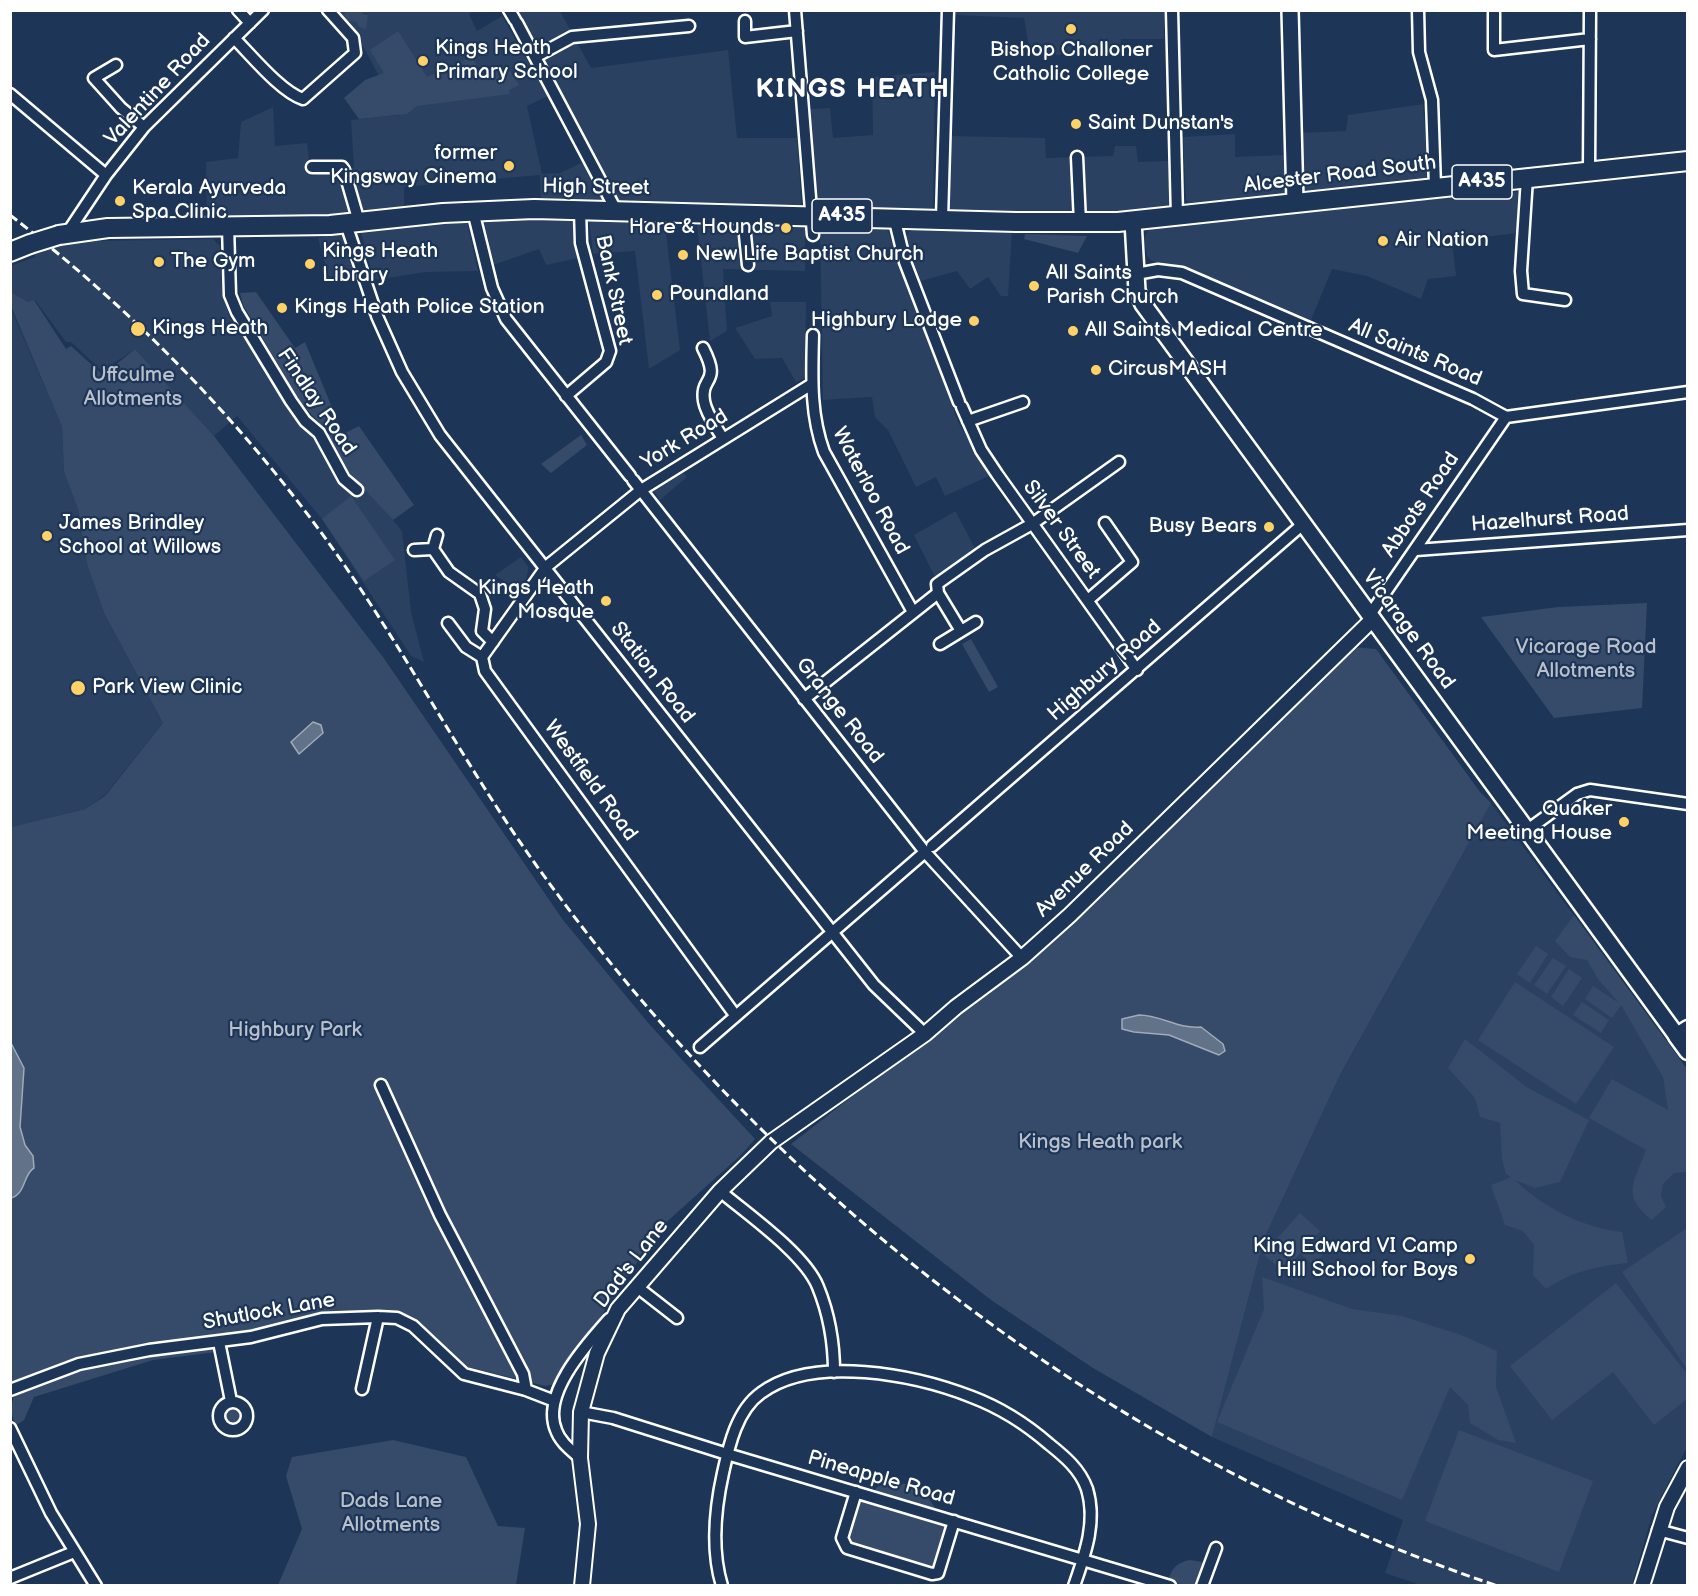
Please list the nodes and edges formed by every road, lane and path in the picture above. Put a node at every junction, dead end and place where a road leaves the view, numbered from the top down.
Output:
1 (238, 10) edge
2 (263, 10) edge
3 (328, 10) edge
4 (795, 10) edge
5 (948, 10) edge
6 (1172, 10) edge
7 (1290, 10) edge
8 (1418, 10) edge
9 (1590, 10) edge
10 (1494, 13) dead end
11 (513, 18) edge
12 (745, 21) dead end
13 (250, 23) junction
14 (688, 26) dead end
15 (797, 31) junction
16 (234, 38) junction
17 (1590, 39) junction
18 (535, 57) junction
19 (116, 64) dead end
20 (10, 94) edge
21 (144, 127) junction
22 (1077, 157) dead end
23 (1688, 161) edge
24 (312, 168) dead end
25 (1589, 171) junction
26 (106, 175) junction
27 (1527, 178) junction
28 (1435, 186) junction
29 (1295, 202) junction
30 (580, 210) junction
31 (473, 211) junction
32 (617, 212) junction
33 (743, 215) junction
34 (812, 216) junction
35 (894, 217) junction
36 (1177, 217) junction
37 (942, 219) junction
38 (1132, 221) junction
39 (352, 223) junction
40 (1080, 223) junction
41 (228, 226) junction
42 (64, 233) junction
43 (813, 235) dead end
44 (10, 252) edge
45 (748, 265) dead end
46 (1136, 274) junction
47 (1565, 300) dead end
48 (813, 335) dead end
49 (703, 348) dead end
50 (812, 384) junction
51 (1688, 392) edge
52 (566, 396) junction
53 (1023, 402) dead end
54 (1506, 417) junction
55 (968, 421) junction
56 (723, 439) junction
57 (1119, 462) dead end
58 (357, 490) dead end
59 (641, 490) junction
60 (1106, 523) dead end
61 (1032, 524) junction
62 (1303, 524) junction
63 (1688, 530) edge
64 (437, 535) dead end
65 (433, 549) junction
66 (1416, 549) junction
67 (414, 550) dead end
68 (546, 567) junction
69 (938, 592) junction
70 (1088, 600) junction
71 (913, 612) junction
72 (1371, 618) junction
73 (976, 622) dead end
74 (448, 623) dead end
75 (961, 631) junction
76 (493, 642) junction
77 (940, 644) dead end
78 (482, 657) junction
79 (1137, 669) junction
80 (804, 699) junction
81 (1688, 804) edge
82 (1526, 831) junction
83 (928, 849) junction
84 (832, 932) junction
85 (1022, 958) junction
86 (735, 1016) junction
87 (1682, 1033) edge
88 (924, 1034) junction
89 (700, 1047) dead end
90 (1688, 1050) edge
91 (381, 1085) dead end
92 (801, 1119) joint
93 (720, 1191) junction
94 (636, 1286) junction
95 (618, 1309) junction
96 (378, 1317) junction
97 (677, 1318) dead end
98 (219, 1342) junction
99 (834, 1372) junction
100 (362, 1389) dead end
101 (10, 1390) edge
102 (526, 1390) junction
103 (231, 1401) dead end
104 (552, 1401) junction
105 (581, 1412) junction
106 (10, 1428) edge
107 (727, 1454) junction
108 (580, 1458) junction
109 (1688, 1468) edge
110 (856, 1492) junction
111 (954, 1521) junction
112 (1658, 1530) junction
113 (1688, 1538) edge
114 (1216, 1548) dead end
115 (74, 1552) junction
116 (1082, 1559) junction
117 (10, 1578) edge
118 (96, 1586) edge
119 (582, 1586) edge
120 (723, 1586) edge
121 (1074, 1586) edge
122 (1170, 1586) edge
123 (1202, 1586) edge
124 (1642, 1586) edge

1 - 13 street
2 - 13 street, Valentine Road
3 - 16 street
4 - 15 street
5 - 37 street
6 - 36 street
7 - 29 main road
8 - 28 street
9 - 17 street
10 - 17 street
11 - 18 street
12 - 15 street
13 - 16 street, Valentine Road
14 - 18 street
15 - 34 street
16 - 21 street, Valentine Road
17 - 25 street
18 - 32 street
19 - 21 street
20 - 26 street
21 - 26 street, Valentine Road
22 - 40 street
23 - 25 highway, Alcester Road South / A435
24 - 39 street, Station Road
25 - 27 highway, Alcester Road South / A435
26 - 42 street, Valentine Road
27 - 28 highway, Alcester Road South / A435
27 - 47 street
28 - 29 highway, Alcester Road South / A435
29 - 36 highway, Alcester Road South / A435
30 - 31 highway, High Street / A435
30 - 32 highway, High Street / A435
30 - 52 street, Bank Street
31 - 39 highway, High Street / A435
31 - 52 street, Grange Road
32 - 33 highway, High Street / A435
33 - 34 highway, High Street / A435
33 - 45 street
34 - 35 highway, High Street / A435
34 - 43 street
35 - 37 highway, High Street / A435
35 - 55 street, Silver Street
36 - 38 highway, A435
37 - 40 highway, High Street / A435
38 - 40 highway, High Street / A435
38 - 46 main road, Vicarage Road
39 - 41 highway, High Street / A435
39 - 68 street, Station Road
41 - 42 highway, High Street / A435
41 - 58 street, Findlay Road
42 - 44 highway, A435, bridge
46 - 54 street, All Saints Road
46 - 62 main road, Vicarage Road
48 - 50 street
49 - 56 street
50 - 56 street, York Road
50 - 71 street, Waterloo Road
51 - 54 street
52 - 59 street, Grange Road
53 - 55 street
54 - 66 street, Abbots Road
55 - 61 street, Silver Street
56 - 59 street, York Road
57 - 61 street
59 - 68 street, York Road
59 - 80 street, Grange Road
60 - 70 street
61 - 69 street
61 - 70 street, Silver Street
62 - 72 main road, Vicarage Road
62 - 79 street, Highbury Road
63 - 66 street, Hazelhurst Road
64 - 65 street
65 - 67 street
65 - 76 street
66 - 72 street, Abbots Road
68 - 76 street
68 - 84 street, Station Road
69 - 71 street
69 - 75 street
70 - 79 street, Silver Street
71 - 80 street
72 - 82 main road, Vicarage Road
72 - 85 street, Avenue Road
73 - 75 street
74 - 78 street
75 - 77 street
76 - 78 street
78 - 86 street, Westfield Road
79 - 83 street, Highbury Road
80 - 83 street, Grange Road
81 - 82 street
82 - 87 main road, Vicarage Road
83 - 84 street, Highbury Road
83 - 85 street, Grange Road
84 - 86 street, Highbury Road
84 - 88 street, Station Road
85 - 88 street, Avenue Road
86 - 89 street, Highbury Road
87 - 90 main road, Vicarage Road
88 - 92 street, Avenue Road
91 - 102 street
92 - 93 street, Dad's Lane
93 - 94 street, Dad's Lane
93 - 99 street
94 - 95 street, Dad's Lane
94 - 97 street
95 - 104 street
95 - 105 street, Dad's Lane
96 - 98 street, Shutlock Lane
96 - 100 street
96 - 102 street, Shutlock Lane
98 - 101 street, Shutlock Lane
98 - 103 street
99 - 107 street
99 - 116 street
102 - 104 street, Shutlock Lane
104 - 108 street
105 - 107 street, Pineapple Road
105 - 108 street, Dad's Lane
106 - 115 street
107 - 110 street, Pineapple Road
107 - 120 street
108 - 119 street, Dad's Lane
109 - 112 street
110 - 111 street, Pineapple Road
110 - 111 street
111 - 116 street, Pineapple Road
112 - 113 street
112 - 124 street
114 - 123 street
115 - 117 street
115 - 118 street
116 - 121 street
116 - 122 street, Pineapple Road

